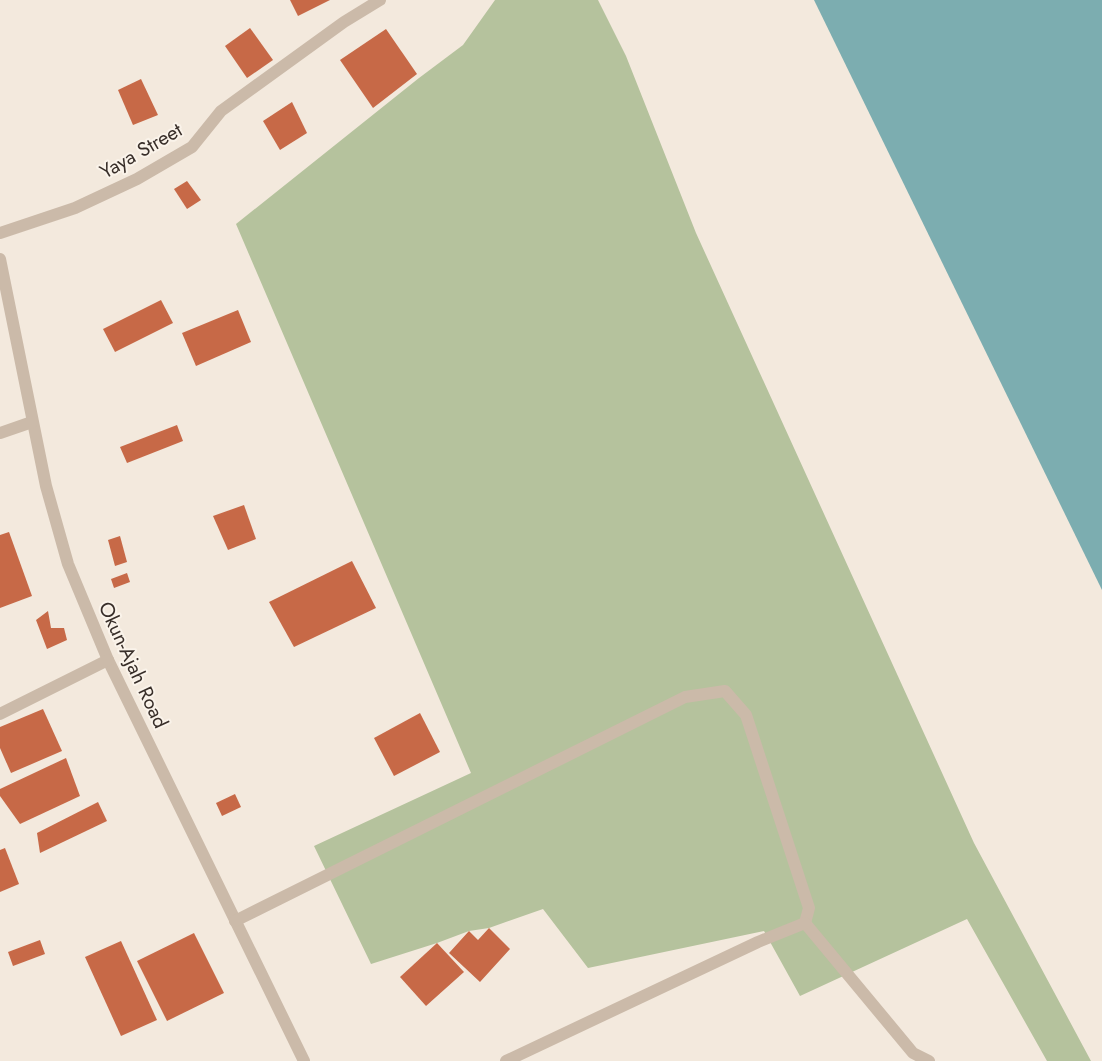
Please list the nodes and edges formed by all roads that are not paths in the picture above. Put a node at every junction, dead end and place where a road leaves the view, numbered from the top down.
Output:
1 (380, 0) edge
2 (0, 233) edge
3 (0, 260) edge
4 (32, 422) junction
5 (0, 433) edge
6 (108, 660) junction
7 (0, 714) edge
8 (236, 921) junction
9 (805, 923) junction
10 (304, 1061) edge
11 (506, 1061) edge
12 (930, 1061) edge

1 - 2 street, Yaya Street
3 - 4 street, Okun-Ajah Road
4 - 5 street
4 - 6 street, Okun-Ajah Road
6 - 7 street
6 - 8 street, Okun-Ajah Road
8 - 9 street
8 - 10 street, Okun-Ajah Road
9 - 11 street
9 - 12 street

